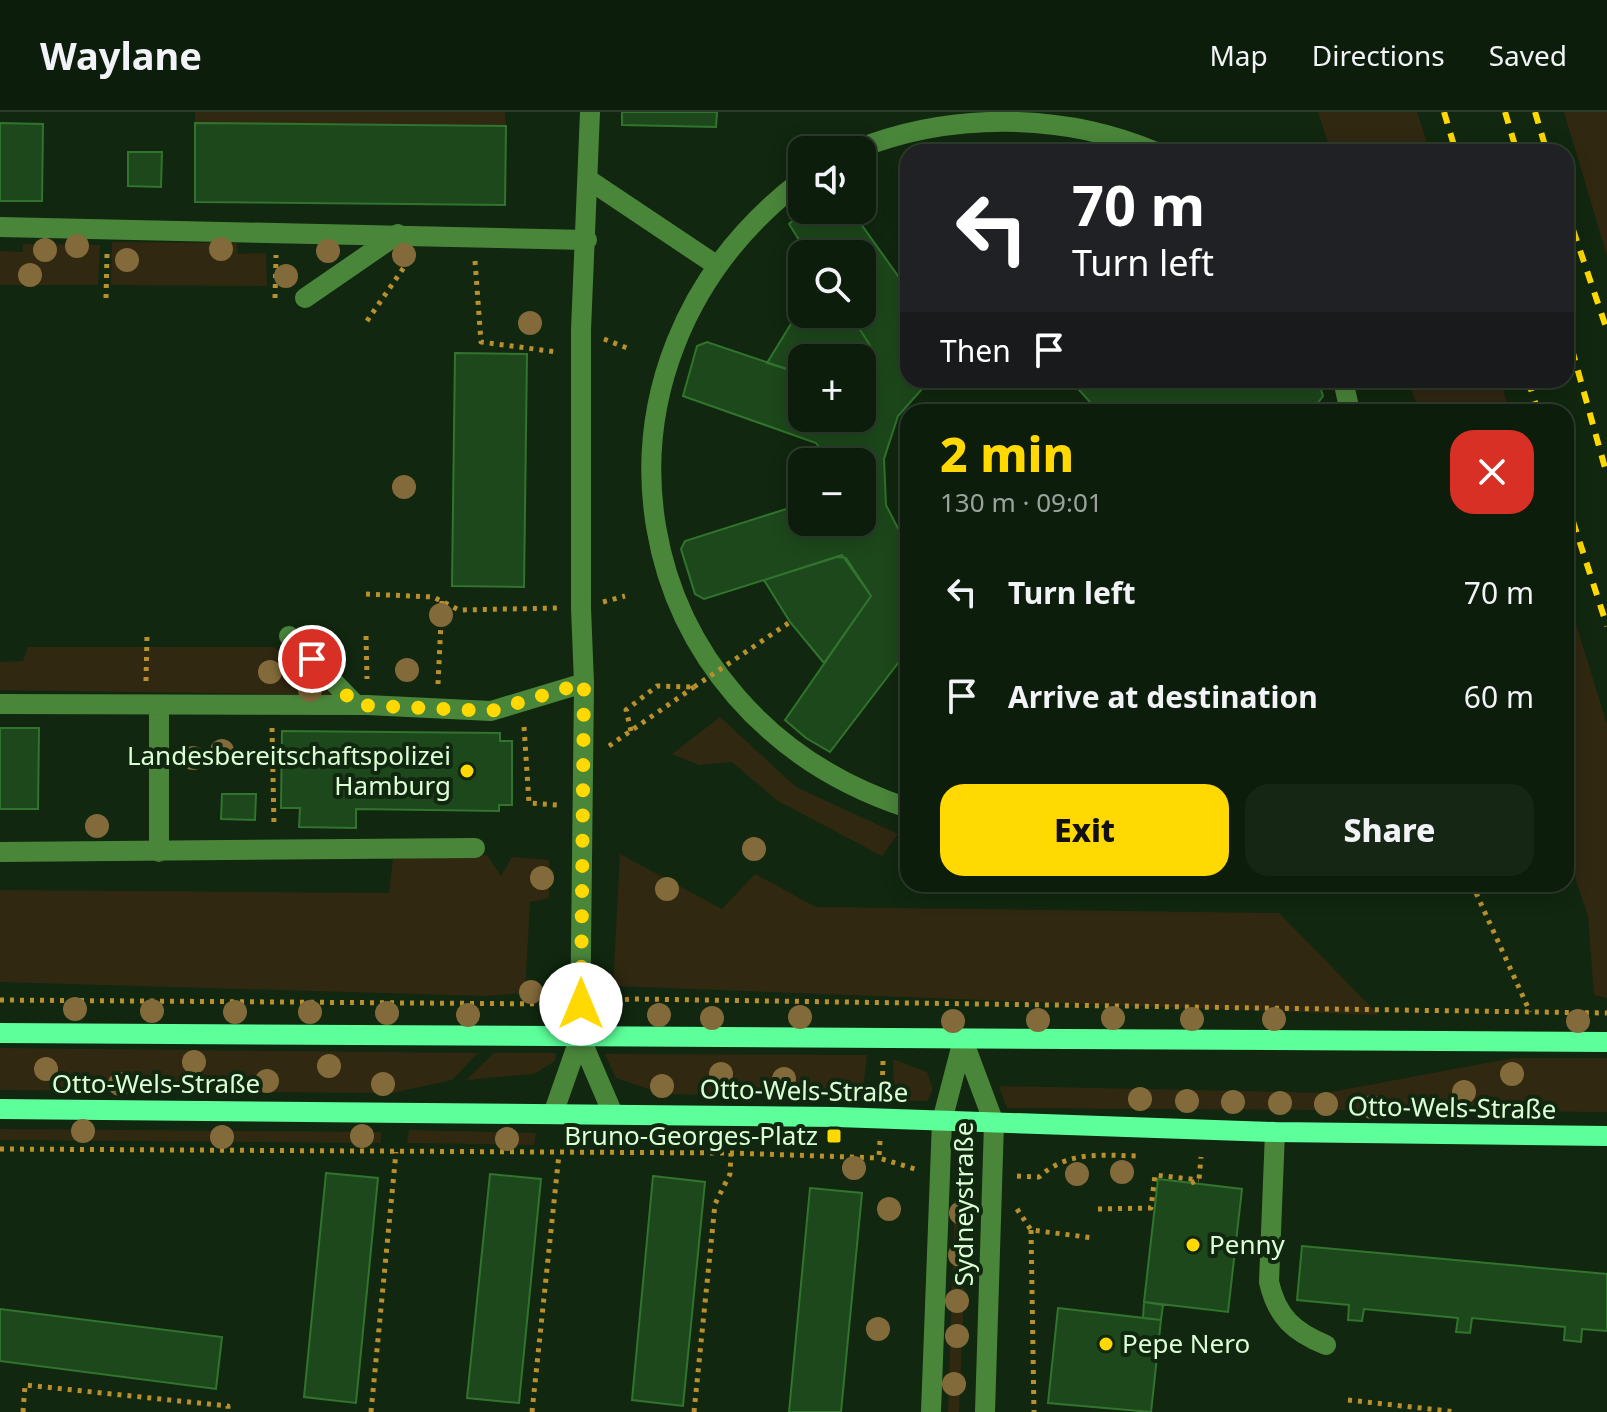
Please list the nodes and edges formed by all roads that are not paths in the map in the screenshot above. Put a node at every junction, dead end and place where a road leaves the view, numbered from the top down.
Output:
1 (590, 112) edge
2 (876, 143) edge
3 (1139, 144) edge
4 (589, 180) junction
5 (788, 192) edge
6 (0, 227) edge
7 (398, 234) junction
8 (587, 240) junction
9 (716, 265) junction
10 (305, 298) dead end
11 (289, 636) dead end
12 (584, 692) junction
13 (0, 704) edge
14 (362, 705) junction
15 (152, 707) junction
16 (900, 805) edge
17 (475, 848) dead end
18 (0, 852) edge
19 (159, 852) junction
20 (0, 1033) edge
21 (580, 1037) junction
22 (963, 1040) junction
23 (1607, 1042) edge
24 (0, 1109) edge
25 (553, 1114) junction
26 (613, 1114) junction
27 (942, 1121) junction
28 (994, 1123) junction
29 (1275, 1132) junction
30 (1607, 1136) edge
31 (1326, 1345) dead end
32 (931, 1412) edge
33 (985, 1412) edge

1 - 4 street
2 - 3 street
4 - 8 street
4 - 9 street
5 - 9 street
6 - 7 street
7 - 8 street
7 - 10 street
8 - 12 street
9 - 16 street
11 - 14 street
12 - 14 street
12 - 21 street
13 - 15 street
14 - 15 street
15 - 19 street
17 - 19 street
18 - 19 street
20 - 21 main road, Otto-Wels-Straße
21 - 22 main road, Otto-Wels-Straße
21 - 25 street
21 - 26 street
22 - 23 main road, Otto-Wels-Straße
22 - 27 street, Sydneystraße
22 - 28 street, Sydneystraße
24 - 25 main road, Otto-Wels-Straße
25 - 26 main road, Otto-Wels-Straße
26 - 27 main road, Otto-Wels-Straße
27 - 28 main road, Otto-Wels-Straße
27 - 32 street, Sydneystraße
28 - 29 main road, Otto-Wels-Straße
28 - 33 street, Sydneystraße
29 - 30 main road, Otto-Wels-Straße
29 - 31 street

